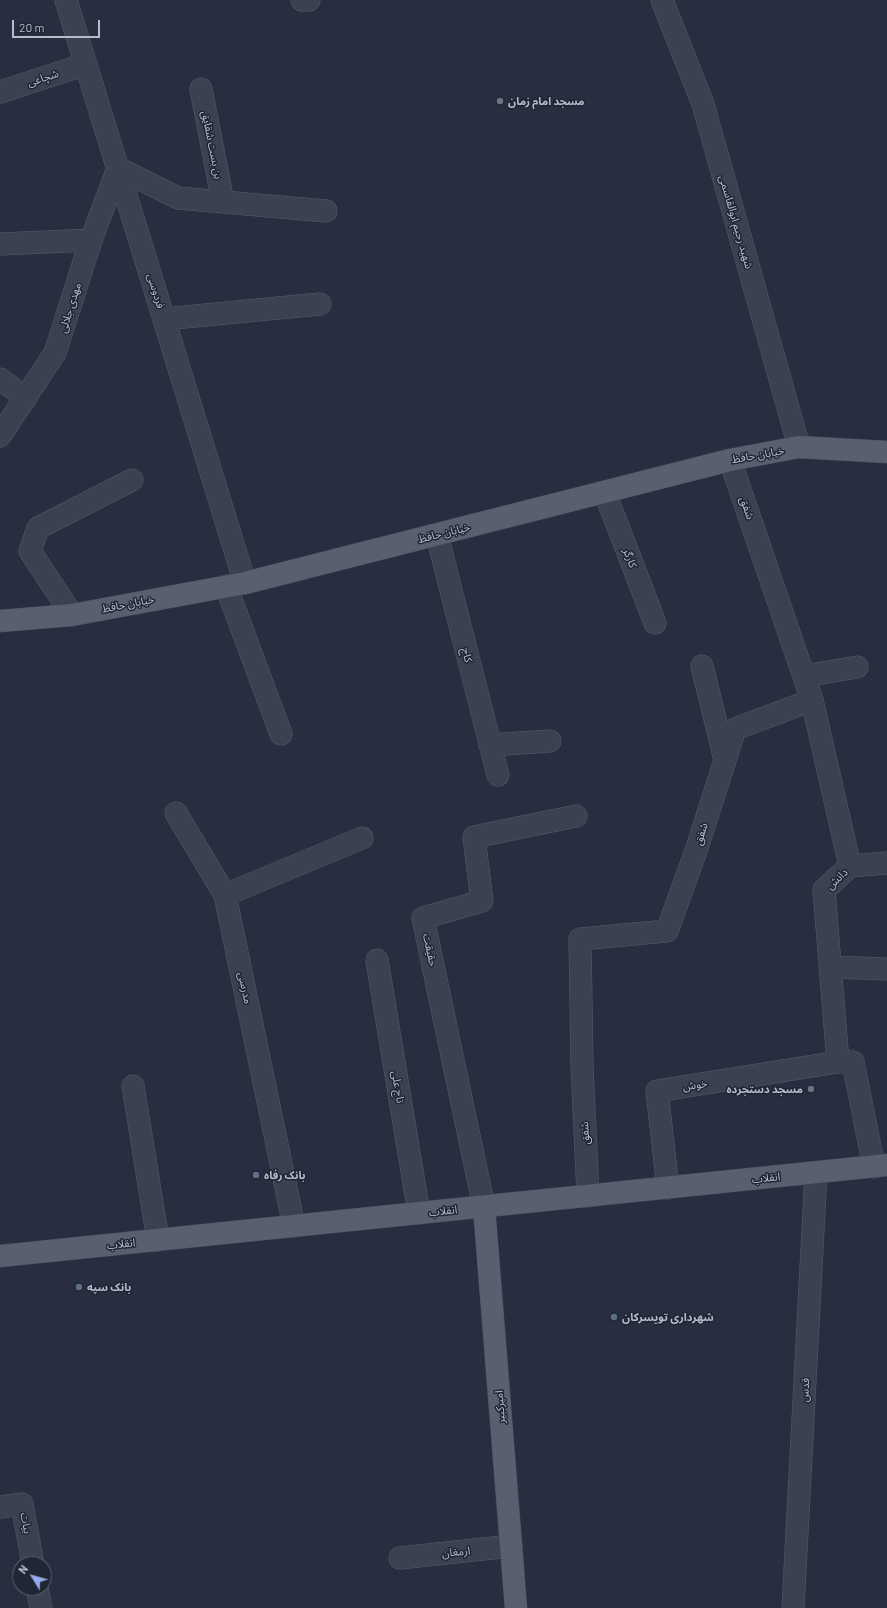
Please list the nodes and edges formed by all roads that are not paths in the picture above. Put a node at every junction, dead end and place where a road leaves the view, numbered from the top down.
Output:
1 (66, 0) edge
2 (302, 0) edge
3 (309, 0) edge
4 (662, 0) edge
5 (86, 64) junction
6 (201, 88) dead end
7 (0, 92) edge
8 (118, 168) junction
9 (223, 202) junction
10 (326, 211) dead end
11 (91, 240) junction
12 (0, 244) edge
13 (320, 304) dead end
14 (164, 319) junction
15 (0, 379) edge
16 (26, 398) junction
17 (0, 436) edge
18 (799, 448) junction
19 (887, 452) edge
20 (730, 460) junction
21 (132, 480) dead end
22 (605, 493) junction
23 (437, 535) junction
24 (235, 584) junction
25 (72, 615) junction
26 (0, 621) edge
27 (655, 623) dead end
28 (702, 666) dead end
29 (857, 667) dead end
30 (804, 676) junction
31 (812, 700) junction
32 (281, 734) dead end
33 (550, 741) dead end
34 (490, 745) junction
35 (725, 760) junction
36 (498, 775) dead end
37 (176, 813) dead end
38 (576, 816) dead end
39 (362, 838) dead end
40 (887, 863) edge
41 (850, 866) junction
42 (225, 895) junction
43 (377, 960) dead end
44 (830, 967) junction
45 (887, 969) edge
46 (846, 1062) junction
47 (132, 1086) dead end
48 (880, 1166) edge
49 (816, 1173) junction
50 (668, 1188) junction
51 (588, 1196) junction
52 (484, 1207) junction
53 (419, 1213) junction
54 (294, 1226) junction
55 (158, 1240) junction
56 (0, 1256) edge
57 (0, 1507) edge
58 (511, 1546) junction
59 (32, 1556) edge
60 (400, 1558) dead end
61 (39, 1596) edge
62 (41, 1608) edge
63 (516, 1608) edge
64 (793, 1608) edge

1 - 5 street, فردوسی
2 - 3 street
4 - 18 street, شهید رحیم ابوالقاسمی
5 - 7 street, شچاعی
5 - 8 street, فردوسی
6 - 9 street, بن بست شقایق
8 - 9 street
8 - 11 street, مهدی جلالی
8 - 14 street, فردوسی
9 - 10 street
11 - 12 street
11 - 16 street, مهدی جلالی
13 - 14 street
14 - 24 street, فردوسی
15 - 16 street
16 - 17 street, مهدی جلالی
18 - 19 main road, خیابان حافظ
18 - 20 main road, خیابان حافظ
20 - 22 main road, خیابان حافظ
20 - 30 street, شفق
21 - 25 street
22 - 23 main road, خیابان حافظ
22 - 27 street, کارگر
23 - 24 main road, خیابان حافظ
23 - 34 street, کاج
24 - 25 main road, خیابان حافظ
24 - 32 street, فردوسی
25 - 26 main road, خیابان حافظ
28 - 35 street
29 - 30 street
30 - 31 street, شفق
31 - 35 street, شفق
31 - 41 street, دانش
33 - 34 street
34 - 36 street, کاج
35 - 51 street, شفق
37 - 42 street, مدرسی
38 - 52 street, حقیقت
39 - 42 street
40 - 41 street
41 - 44 street, دانش
42 - 54 street, مدرسی
43 - 53 street, تاج علی
44 - 45 street
44 - 46 street, دانش
46 - 48 street, دانش
46 - 50 street, خوش
47 - 55 street
48 - 49 main road, انقلاب
49 - 50 main road, انقلاب
49 - 64 street, قدس
50 - 51 main road, انقلاب
51 - 52 main road, انقلاب
52 - 53 main road, انقلاب
52 - 58 main road, امیرکبیر
53 - 54 main road, انقلاب
54 - 55 main road, انقلاب
55 - 56 main road, انقلاب
57 - 59 street, بیات
58 - 60 street, ارمغان
58 - 63 main road, امیرکبیر
61 - 62 street

